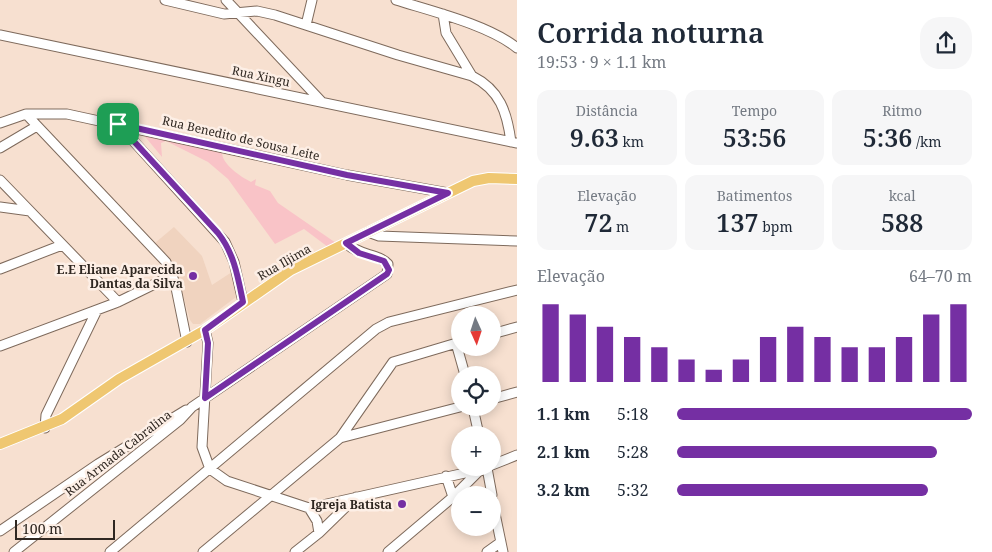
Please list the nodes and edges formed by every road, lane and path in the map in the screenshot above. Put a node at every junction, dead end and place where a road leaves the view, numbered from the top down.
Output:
1 (165, 0) edge
2 (226, 0) edge
3 (312, 0) edge
4 (396, 0) edge
5 (238, 12) junction
6 (443, 14) junction
7 (306, 25) junction
8 (0, 35) edge
9 (517, 48) edge
10 (472, 76) junction
11 (321, 102) junction
12 (26, 114) junction
13 (0, 123) edge
14 (118, 124) junction
15 (36, 126) junction
16 (514, 142) edge
17 (0, 148) edge
18 (517, 179) edge
19 (0, 180) edge
20 (448, 193) junction
21 (0, 207) edge
22 (30, 211) junction
23 (368, 232) junction
24 (517, 241) edge
25 (346, 243) junction
26 (62, 245) junction
27 (0, 269) edge
28 (173, 275) junction
29 (517, 290) edge
30 (118, 302) junction
31 (243, 302) junction
32 (97, 310) junction
33 (517, 327) edge
34 (205, 330) junction
35 (501, 331) edge
36 (187, 342) junction
37 (451, 345) edge
38 (0, 346) edge
39 (517, 392) edge
40 (501, 396) edge
41 (205, 398) junction
42 (192, 407) junction
43 (451, 409) edge
44 (45, 428) junction
45 (340, 438) junction
46 (1, 442) edge
47 (517, 455) edge
48 (501, 461) edge
49 (210, 469) junction
50 (451, 475) edge
51 (446, 476) junction
52 (476, 476) edge
53 (466, 486) edge
54 (451, 492) edge
55 (271, 495) junction
56 (356, 497) junction
57 (451, 500) edge
58 (309, 508) junction
59 (0, 531) edge
60 (319, 533) junction
61 (500, 536) edge
62 (501, 542) junction
63 (14, 552) edge
64 (110, 552) edge
65 (203, 552) edge
66 (296, 552) edge
67 (388, 552) edge
68 (487, 552) edge
69 (503, 552) edge

1 - 5 street
2 - 5 street
3 - 7 street
4 - 6 street
5 - 7 street
5 - 11 street
6 - 9 street
6 - 10 street
7 - 10 street
8 - 11 street, Rua Xingu
10 - 16 street
11 - 16 street, Rua Xingu
12 - 13 street, Rua Benedito de Sousa Leite
12 - 14 street, Rua Benedito de Sousa Leite
12 - 15 street
14 - 20 street, Rua Benedito de Sousa Leite
14 - 31 street
15 - 17 street
15 - 28 street
18 - 20 main road, Rua Iljima
19 - 22 street
20 - 23 main road, Rua Iljima
21 - 22 street
22 - 26 street
23 - 24 street
23 - 25 main road, Rua Iljima
25 - 31 main road, Rua Iljima
25 - 41 street, Rua Armada Cabralina
26 - 27 street
26 - 30 street
28 - 30 street
28 - 36 street
29 - 49 street
30 - 32 street
31 - 34 main road, Rua Iljima
32 - 38 street
32 - 44 street
33 - 35 street
34 - 36 main road, Rua Iljima
34 - 41 street
36 - 44 main road, Rua Iljima
37 - 45 street
39 - 40 street
41 - 42 street, Rua Armada Cabralina
41 - 49 street
42 - 59 street
42 - 63 street, Rua Armada Cabralina
43 - 45 street
44 - 46 main road, Rua Iljima
45 - 55 street
47 - 48 street
49 - 55 street
49 - 64 street
50 - 51 street
51 - 54 street
51 - 56 street
52 - 53 street
55 - 58 street
55 - 65 street
56 - 58 street
56 - 60 street
57 - 67 street
58 - 60 street
60 - 66 street
61 - 62 street
62 - 68 street
62 - 69 street

